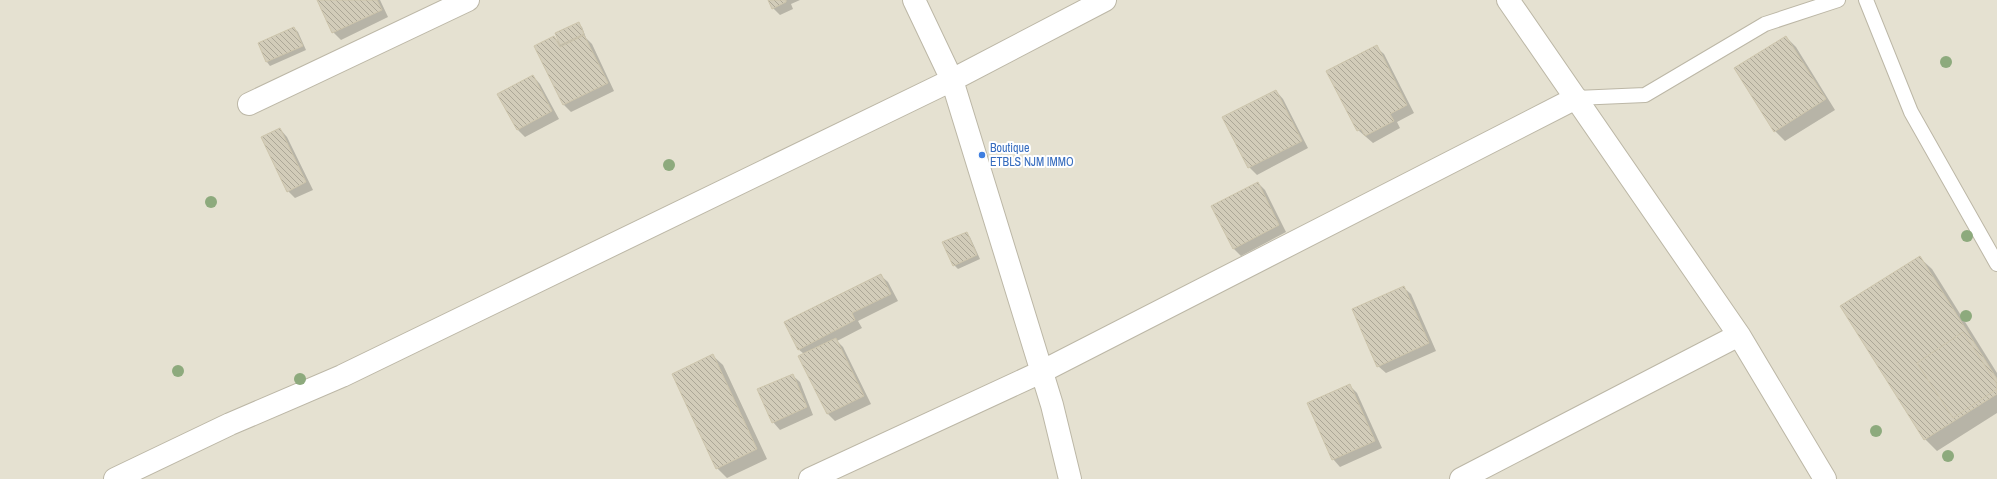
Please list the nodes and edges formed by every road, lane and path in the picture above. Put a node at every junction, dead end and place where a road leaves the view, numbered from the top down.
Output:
1 (468, 0) edge
2 (914, 0) edge
3 (1105, 0) edge
4 (1508, 0) edge
5 (1838, 0) edge
6 (1866, 0) edge
7 (952, 80) junction
8 (1576, 98) junction
9 (249, 104) dead end
10 (1997, 264) edge
11 (1738, 335) junction
12 (1040, 372) junction
13 (115, 479) edge
14 (810, 479) edge
15 (1070, 479) edge
16 (1461, 479) edge
17 (1825, 479) edge

1 - 9 street
2 - 7 street
3 - 7 street
4 - 8 street
5 - 8 lane
6 - 10 lane
7 - 12 street
7 - 13 street
8 - 11 street
8 - 12 street
11 - 16 street
11 - 17 street
12 - 14 street
12 - 15 street

